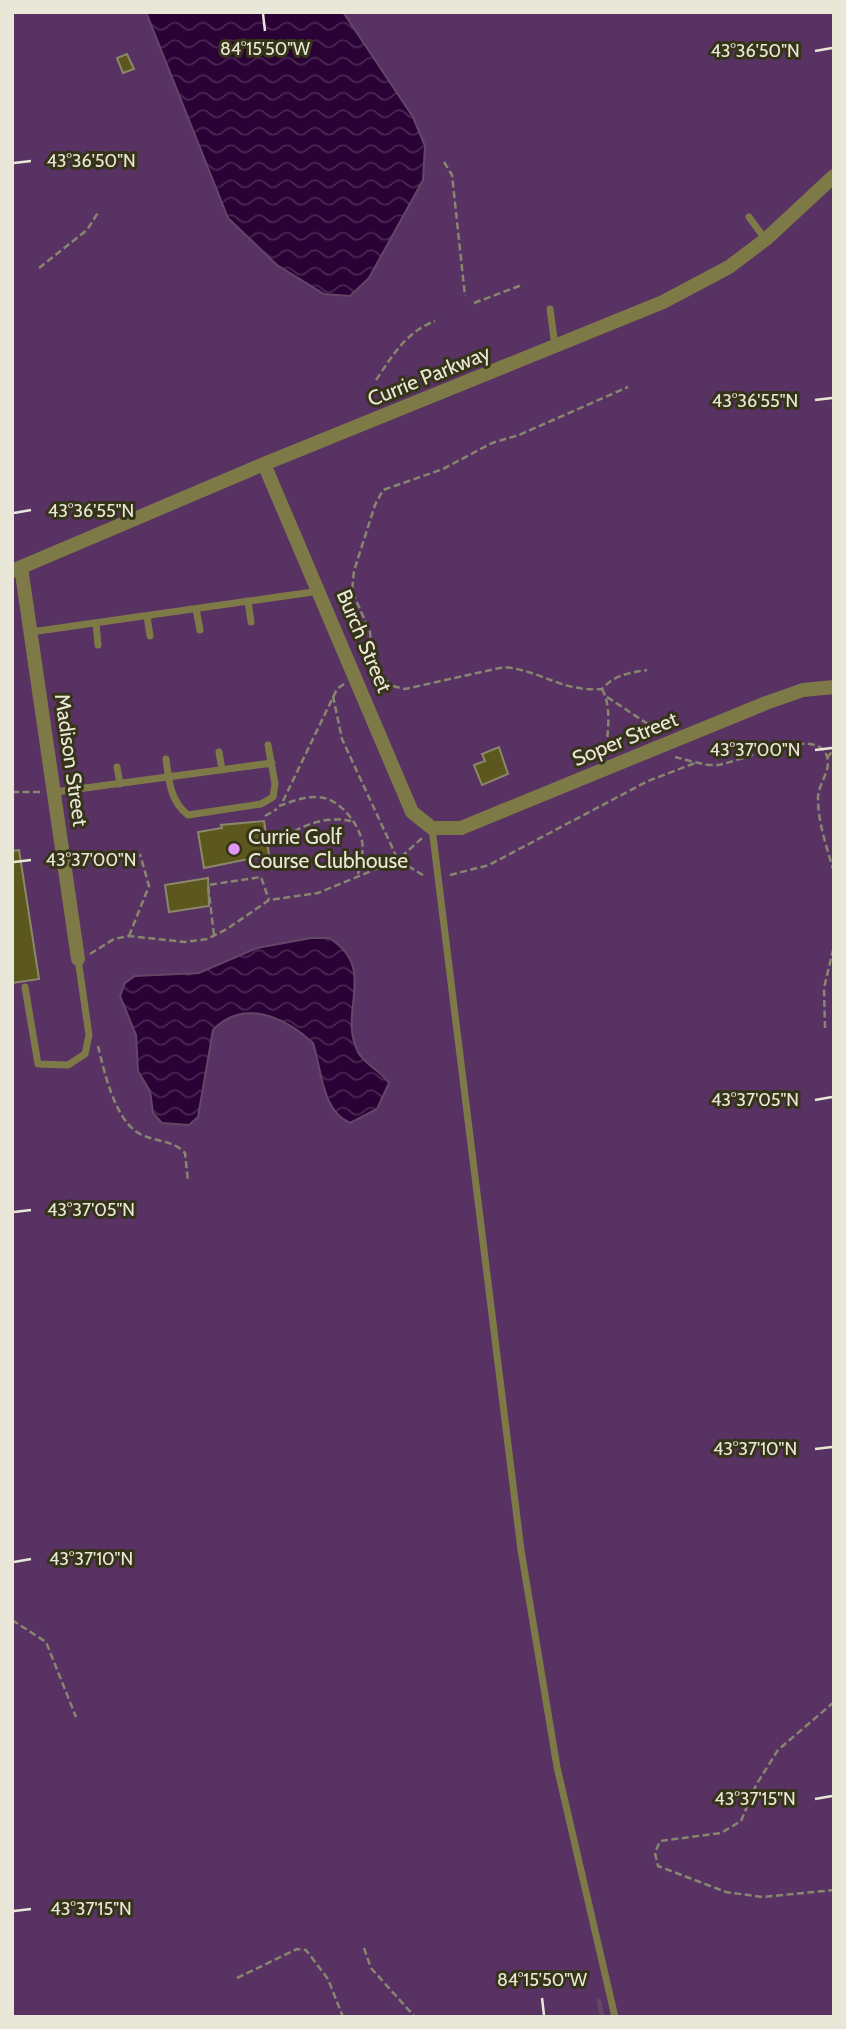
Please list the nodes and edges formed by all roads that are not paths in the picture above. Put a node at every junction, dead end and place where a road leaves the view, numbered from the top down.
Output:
1 (834, 176) edge
2 (749, 217) dead end
3 (766, 239) junction
4 (550, 309) dead end
5 (555, 348) junction
6 (264, 464) junction
7 (16, 569) edge
8 (321, 591) junction
9 (248, 601) junction
10 (196, 609) junction
11 (147, 616) junction
12 (251, 622) dead end
13 (96, 623) junction
14 (200, 630) dead end
15 (32, 632) junction
16 (150, 636) dead end
17 (98, 645) dead end
18 (834, 687) edge
19 (268, 745) dead end
20 (219, 751) dead end
21 (166, 759) dead end
22 (272, 763) junction
23 (117, 766) dead end
24 (222, 770) junction
25 (169, 777) junction
26 (120, 783) junction
27 (55, 792) junction
28 (432, 828) junction
29 (78, 959) joint
30 (25, 987) dead end
31 (615, 2017) edge

1 - 3 street, Currie Parkway
2 - 3 lane
3 - 5 street, Currie Parkway
4 - 5 lane
5 - 6 street, Currie Parkway
6 - 7 street, Currie Parkway
6 - 8 street, Burch Street
7 - 15 street, Madison Street
8 - 9 lane
8 - 28 street, Burch Street
9 - 10 lane
9 - 12 lane
10 - 11 lane
10 - 14 lane
11 - 13 lane
11 - 16 lane
13 - 15 lane
13 - 17 lane
15 - 27 street, Madison Street
18 - 28 street, Soper Street
19 - 22 lane
20 - 24 lane
21 - 25 lane
22 - 24 lane
22 - 25 lane
23 - 26 lane
24 - 25 lane
25 - 26 lane
26 - 27 lane
27 - 29 street, Madison Street
28 - 31 lane
29 - 30 lane

